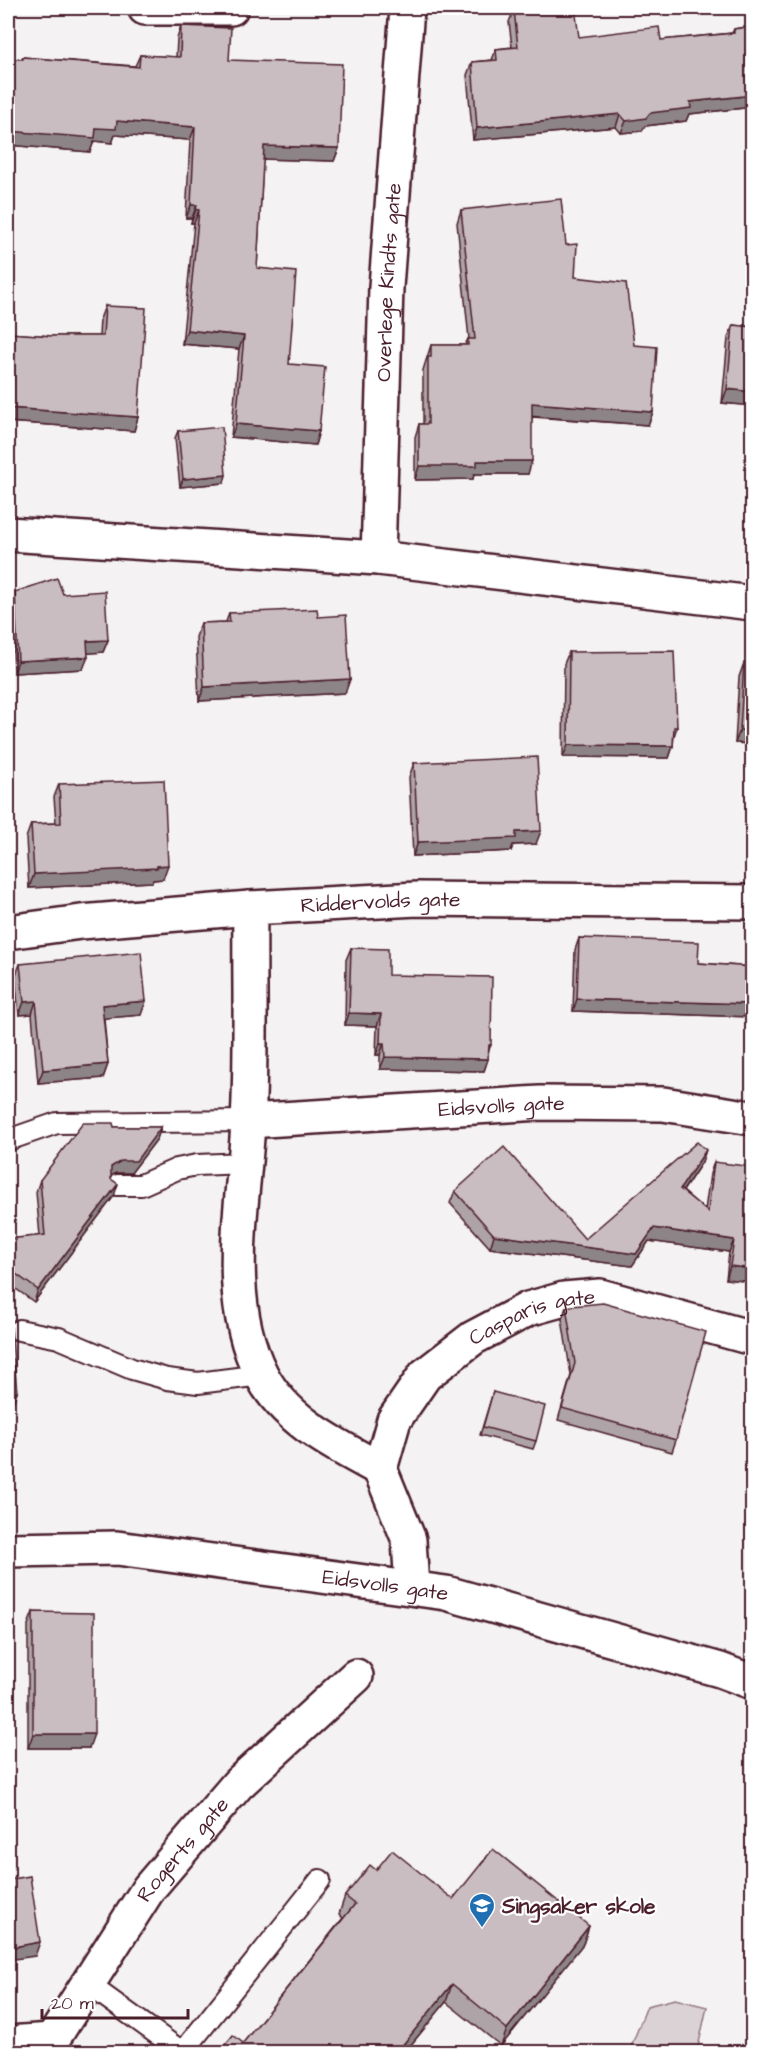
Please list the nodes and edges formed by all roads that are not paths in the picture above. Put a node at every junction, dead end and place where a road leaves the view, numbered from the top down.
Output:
1 (145, 8) edge
2 (231, 8) edge
3 (407, 8) edge
4 (8, 534) edge
5 (378, 558) junction
6 (753, 603) edge
7 (753, 902) edge
8 (250, 908) junction
9 (8, 932) edge
10 (753, 1118) edge
11 (248, 1121) junction
12 (8, 1140) edge
13 (245, 1163) junction
14 (117, 1185) edge
15 (19, 1330) dead end
16 (753, 1338) edge
17 (261, 1375) junction
18 (380, 1469) junction
19 (8, 1550) edge
20 (412, 1588) junction
21 (356, 1676) dead end
22 (753, 1682) edge
23 (320, 1880) dead end
24 (88, 1984) junction
25 (8, 2043) edge
26 (50, 2046) edge
27 (183, 2052) edge

1 - 2 street
3 - 5 street, Overlege Kindts gate
4 - 5 street
5 - 6 street
7 - 8 street, Riddervolds gate
8 - 9 street, Riddervolds gate
8 - 11 street
10 - 11 street, Eidsvolls gate
11 - 12 lane
11 - 13 street
13 - 14 lane
13 - 17 street
15 - 17 lane
16 - 18 street, Casparis gate
17 - 18 street
18 - 20 street
19 - 20 street, Eidsvolls gate
20 - 22 street, Eidsvolls gate
21 - 24 street, Rogerts gate
23 - 27 lane
24 - 26 street, Rogerts gate
24 - 27 lane
25 - 26 street

